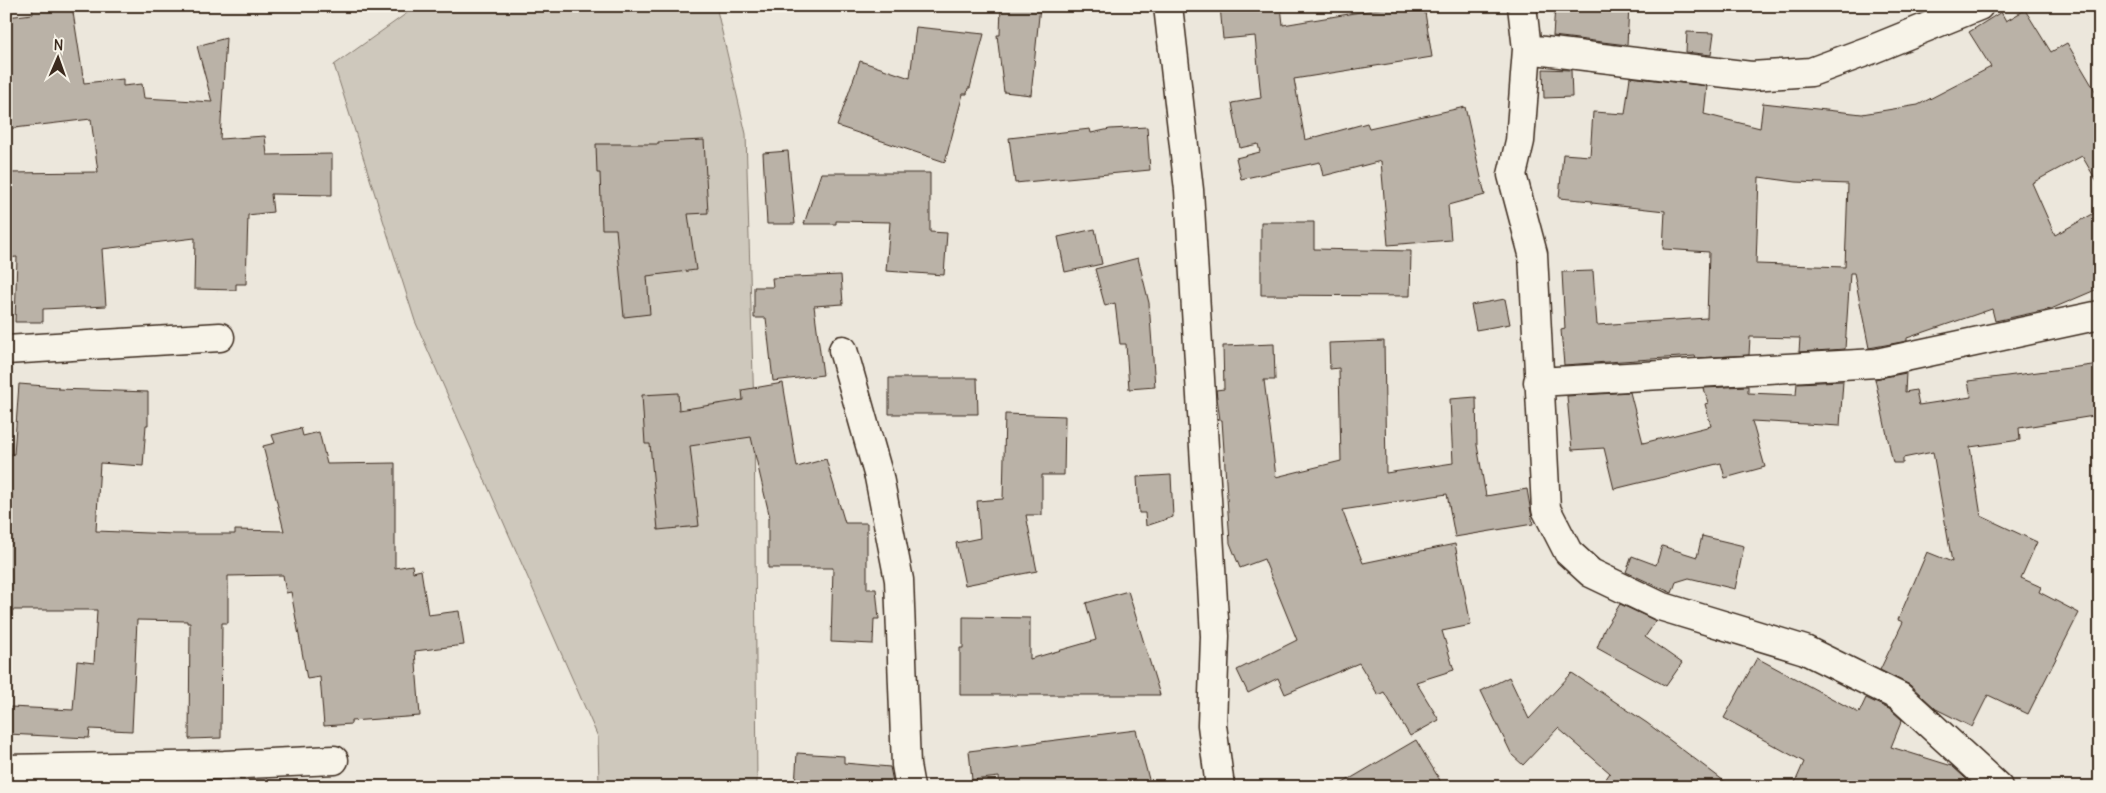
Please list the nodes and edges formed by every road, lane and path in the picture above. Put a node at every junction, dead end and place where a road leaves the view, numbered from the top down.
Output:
1 (1168, 6) edge
2 (1522, 6) edge
3 (1979, 6) edge
4 (1527, 49) junction
5 (2100, 315) edge
6 (220, 337) dead end
7 (6, 350) edge
8 (843, 350) dead end
9 (1538, 382) junction
10 (334, 760) dead end
11 (6, 769) edge
12 (224, 776) edge
13 (910, 787) edge
14 (1220, 787) edge
15 (1998, 787) edge

1 - 14 street
2 - 4 street
3 - 4 street
4 - 9 street
5 - 9 street
6 - 7 street
8 - 13 street
9 - 15 street
10 - 12 street
11 - 12 street

